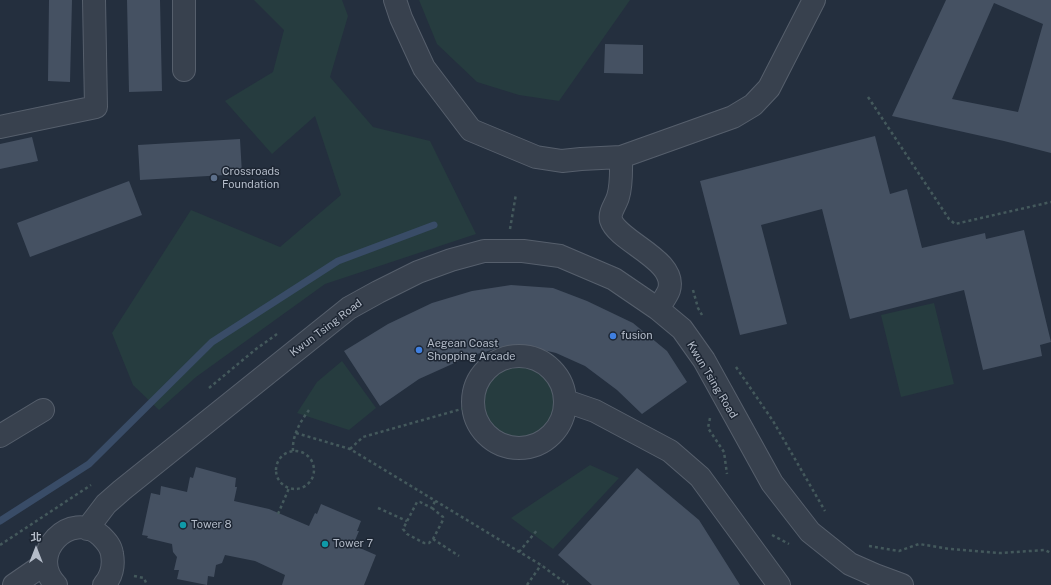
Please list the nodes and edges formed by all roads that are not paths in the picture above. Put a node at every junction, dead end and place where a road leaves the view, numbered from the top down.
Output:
1 (94, 0) edge
2 (184, 0) edge
3 (395, 0) edge
4 (814, 0) edge
5 (184, 70) dead end
6 (0, 128) edge
7 (621, 157) junction
8 (658, 309) junction
9 (566, 401) junction
10 (43, 410) dead end
11 (0, 436) edge
12 (88, 529) junction
13 (46, 563) junction
14 (14, 585) edge
15 (56, 585) edge
16 (104, 585) edge
17 (779, 585) edge
18 (902, 585) edge

1 - 6 street
2 - 5 street
3 - 7 street
4 - 7 street
7 - 8 street
8 - 12 street, Kwun Tsing Road
8 - 18 street, Kwun Tsing Road
9 - 9 street
9 - 17 street
10 - 11 street
12 - 13 street
12 - 16 street
13 - 14 street
13 - 15 street

